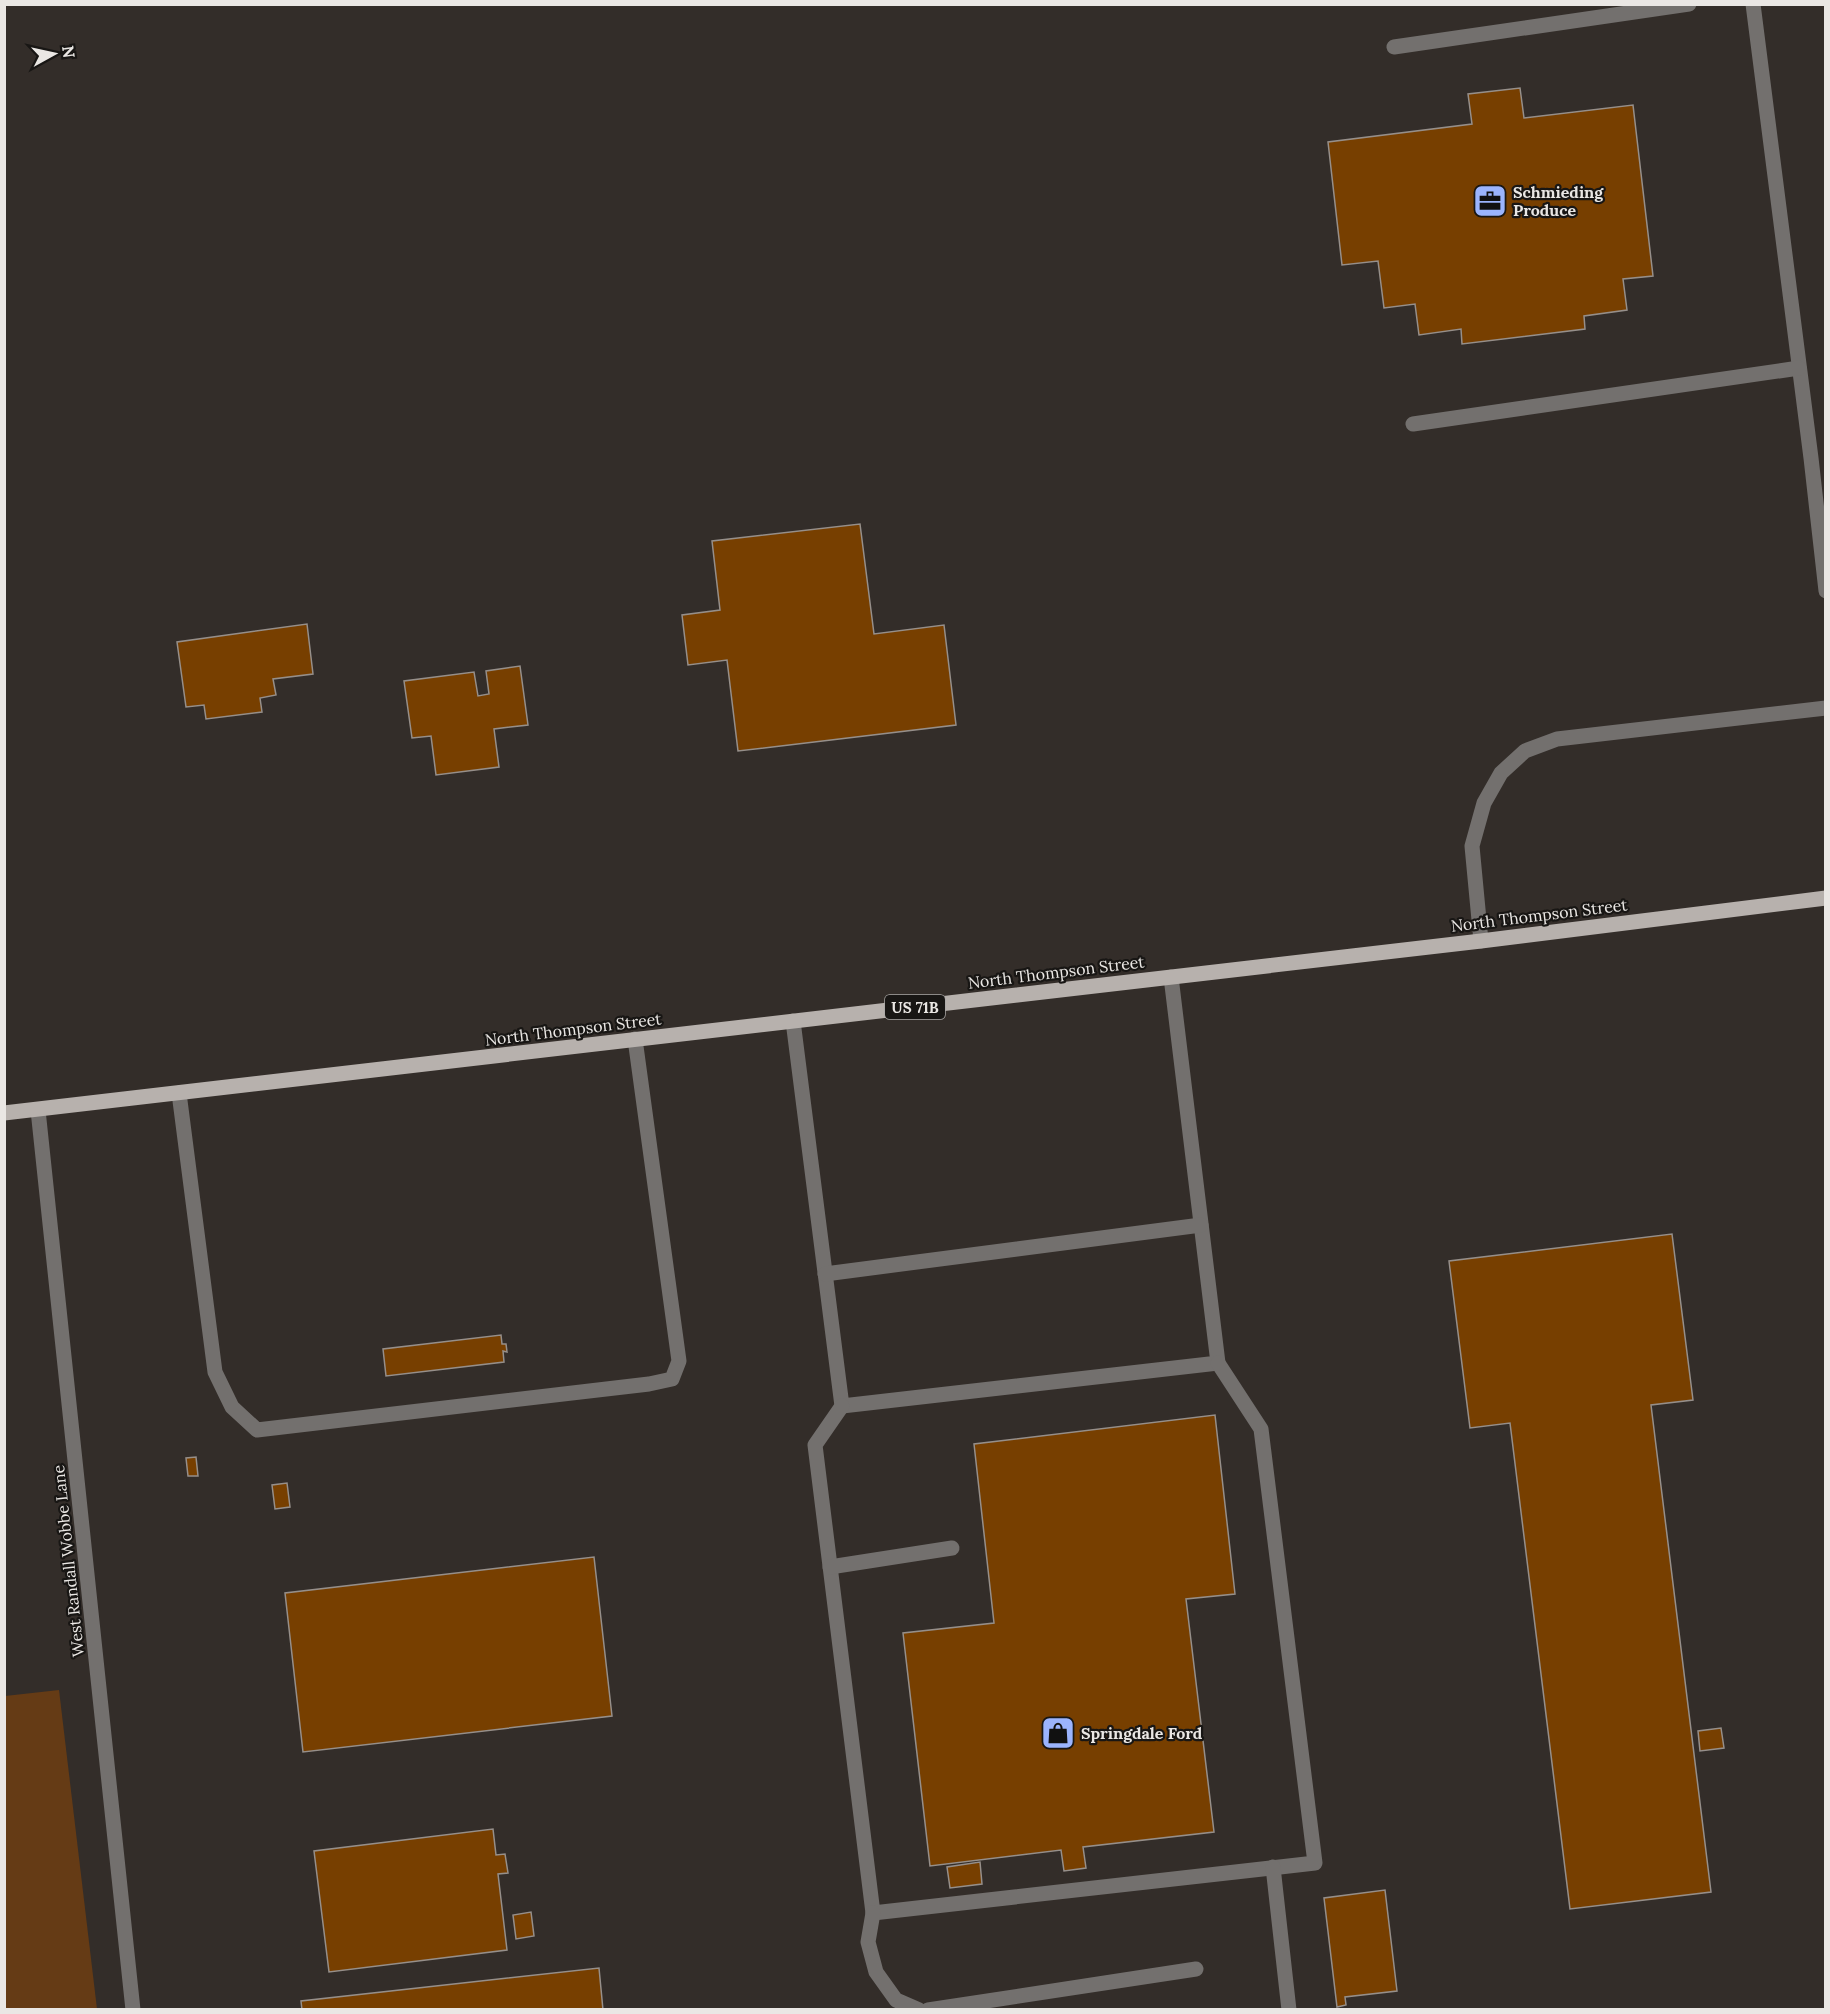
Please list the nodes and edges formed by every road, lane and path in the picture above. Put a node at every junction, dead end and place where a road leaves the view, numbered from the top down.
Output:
1 (1689, 4) edge
2 (1753, 4) edge
3 (1394, 47) dead end
4 (1799, 368) junction
5 (1413, 424) dead end
6 (1826, 591) edge
7 (1826, 708) edge
8 (1826, 898) edge
9 (1481, 940) junction
10 (1172, 977) junction
11 (793, 1021) junction
12 (635, 1039) junction
13 (179, 1093) junction
14 (38, 1110) junction
15 (4, 1113) edge
16 (1201, 1226) junction
17 (825, 1274) junction
18 (1218, 1363) junction
19 (842, 1406) junction
20 (952, 1548) dead end
21 (830, 1567) junction
22 (1273, 1867) junction
23 (873, 1914) junction
24 (1196, 1970) dead end
25 (133, 2010) edge
26 (919, 2010) edge
27 (928, 2010) edge
28 (1289, 2010) edge

1 - 3 street
2 - 4 street
4 - 5 street
4 - 6 street
7 - 9 street
8 - 9 main road, North Thompson Street / US 71B
9 - 10 main road, North Thompson Street / US 71B
10 - 11 main road, North Thompson Street / US 71B
10 - 16 street
11 - 12 main road, North Thompson Street / US 71B
11 - 17 street
12 - 13 main road, North Thompson Street / US 71B
12 - 13 street
13 - 14 main road, North Thompson Street / US 71B
14 - 15 main road, North Thompson Street / US 71B
14 - 25 street, West Randall Wobbe Lane
16 - 17 street
16 - 18 street
17 - 19 street
18 - 19 street
18 - 22 street
19 - 21 street
20 - 21 street
21 - 23 street
22 - 23 street
22 - 28 street
23 - 26 street
24 - 27 street

